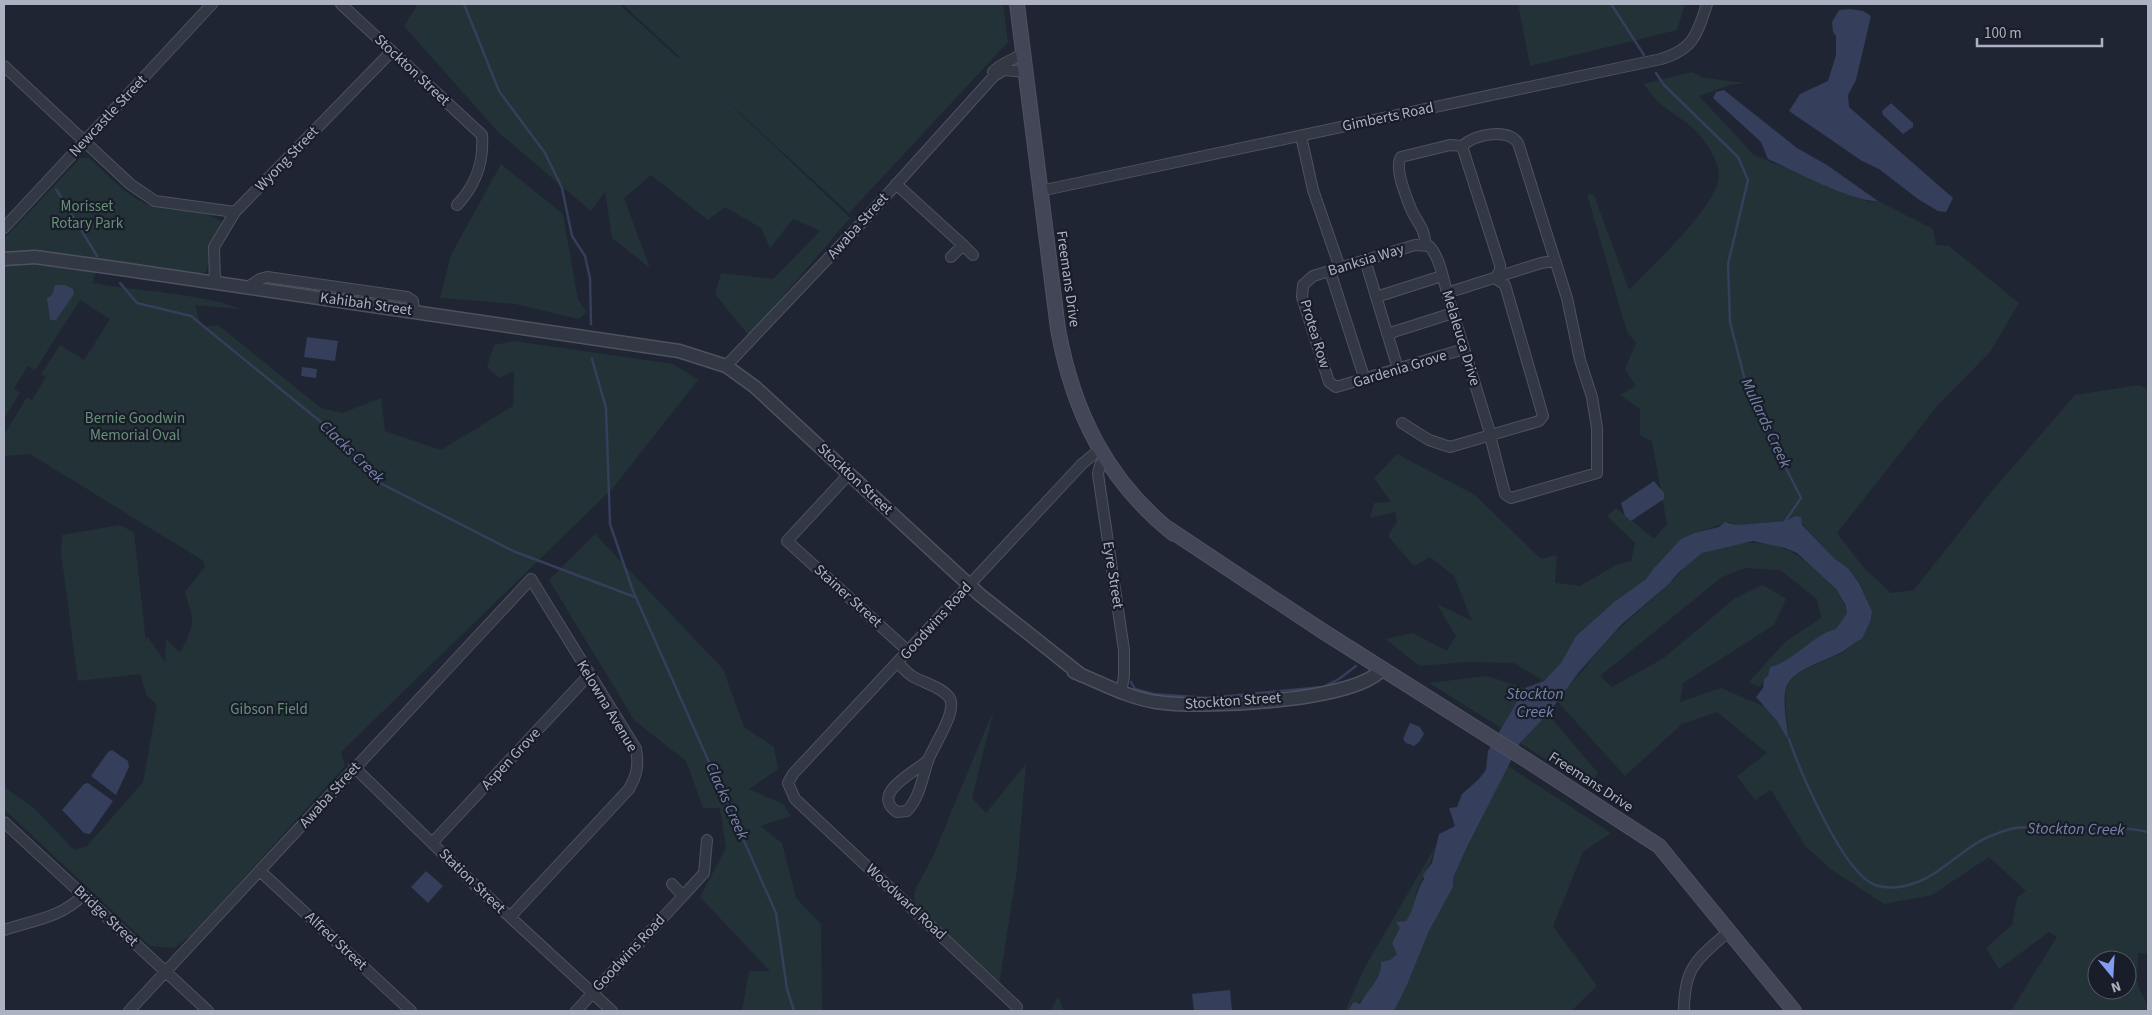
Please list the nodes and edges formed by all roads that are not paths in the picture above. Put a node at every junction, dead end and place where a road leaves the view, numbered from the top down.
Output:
1 (212, 4) edge
2 (341, 4) edge
3 (1017, 4) edge
4 (1707, 4) edge
5 (392, 51) junction
6 (1024, 53) junction
7 (4, 66) edge
8 (1026, 72) junction
9 (987, 84) junction
10 (1301, 136) junction
11 (84, 141) junction
12 (1462, 146) junction
13 (896, 184) junction
14 (1040, 191) junction
15 (457, 205) dead end
16 (235, 212) junction
17 (4, 228) edge
18 (963, 245) junction
19 (1424, 245) junction
20 (973, 255) dead end
21 (951, 257) dead end
22 (4, 259) edge
23 (1365, 260) junction
24 (1554, 261) junction
25 (1335, 270) junction
26 (1442, 276) junction
27 (1309, 278) joint
28 (1495, 278) junction
29 (215, 282) junction
30 (1447, 293) junction
31 (1376, 297) junction
32 (1453, 313) junction
33 (1387, 334) junction
34 (1464, 349) junction
35 (726, 366) junction
36 (1398, 370) junction
37 (1365, 380) junction
38 (1336, 387) joint
39 (1402, 423) dead end
40 (1490, 436) junction
41 (1103, 454) junction
42 (849, 474) junction
43 (531, 579) joint
44 (969, 585) junction
45 (908, 652) junction
46 (898, 663) junction
47 (1382, 669) junction
48 (589, 675) junction
49 (1120, 693) junction
50 (928, 760) junction
51 (354, 767) junction
52 (794, 799) joint
53 (4, 822) edge
54 (707, 840) dead end
55 (432, 843) junction
56 (260, 871) junction
57 (672, 884) dead end
58 (83, 895) junction
59 (683, 896) junction
60 (510, 917) junction
61 (4, 930) edge
62 (1728, 931) junction
63 (166, 972) junction
64 (593, 992) junction
65 (1017, 1007) dead end
66 (129, 1011) edge
67 (208, 1011) edge
68 (411, 1011) edge
69 (576, 1011) edge
70 (612, 1011) edge
71 (1684, 1011) edge
72 (1794, 1011) edge

1 - 11 street, Newcastle Street
2 - 5 street, Stockton Street
3 - 6 main road, Freemans Drive
4 - 10 street, Gimberts Road
5 - 15 street, Stockton Street
5 - 16 street, Wyong Street
6 - 8 main road, Freemans Drive
6 - 9 street, Awaba Street
7 - 11 street
8 - 9 street, Awaba Street
8 - 14 main road, Freemans Drive
9 - 13 street, Awaba Street
10 - 14 street, Gimberts Road
10 - 25 street
11 - 16 street
11 - 17 street, Newcastle Street
12 - 19 street
12 - 24 street
12 - 28 street
13 - 18 street
13 - 35 street, Awaba Street
14 - 41 main road, Freemans Drive
16 - 29 street, Wyong Street
18 - 20 street
18 - 21 street
19 - 23 street, Banksia Way
19 - 26 street, Melaleuca Drive
22 - 29 street, Kahibah Street
23 - 25 street, Banksia Way
23 - 31 street
24 - 28 street
24 - 40 street, Melaleuca Drive
25 - 27 street, Banksia Way
25 - 37 street
26 - 30 street, Melaleuca Drive
26 - 31 street
27 - 38 street, Protea Row
28 - 30 street
28 - 40 street
29 - 35 street, Kahibah Street
30 - 32 street, Melaleuca Drive
31 - 33 street
32 - 33 street
32 - 34 street, Melaleuca Drive
33 - 36 street
34 - 36 street, Gardenia Grove
34 - 40 street, Melaleuca Drive
35 - 42 street, Stockton Street
36 - 37 street, Gardenia Grove
37 - 38 street, Gardenia Grove
39 - 40 street
41 - 44 street, Goodwins Road
41 - 47 main road, Freemans Drive
41 - 49 street, Eyre Street
42 - 44 street, Stockton Street
42 - 45 street, Stainer Street
43 - 48 street, Kelowna Avenue
43 - 51 street, Awaba Street
44 - 45 street, Goodwins Road
44 - 49 street, Stockton Street
45 - 46 street, Goodwins Road
46 - 50 street
46 - 52 street, Goodwins Road
47 - 49 street, Stockton Street
47 - 62 main road, Freemans Drive
48 - 55 street, Aspen Grove
48 - 60 street, Kelowna Avenue
50 - 50 street
51 - 55 street, Station Street
51 - 56 street, Awaba Street
52 - 65 street, Woodward Road
53 - 58 street, Bridge Street
54 - 59 street, Goodwins Road
55 - 60 street, Station Street
56 - 63 street, Awaba Street
56 - 68 street, Alfred Street
57 - 59 street
58 - 61 street
58 - 63 street, Bridge Street
59 - 64 street, Goodwins Road
60 - 64 street, Station Street
62 - 71 street
62 - 72 main road, Freemans Drive
63 - 66 street, Awaba Street
63 - 67 street, Bridge Street
64 - 69 street, Goodwins Road
64 - 70 street, Station Street

